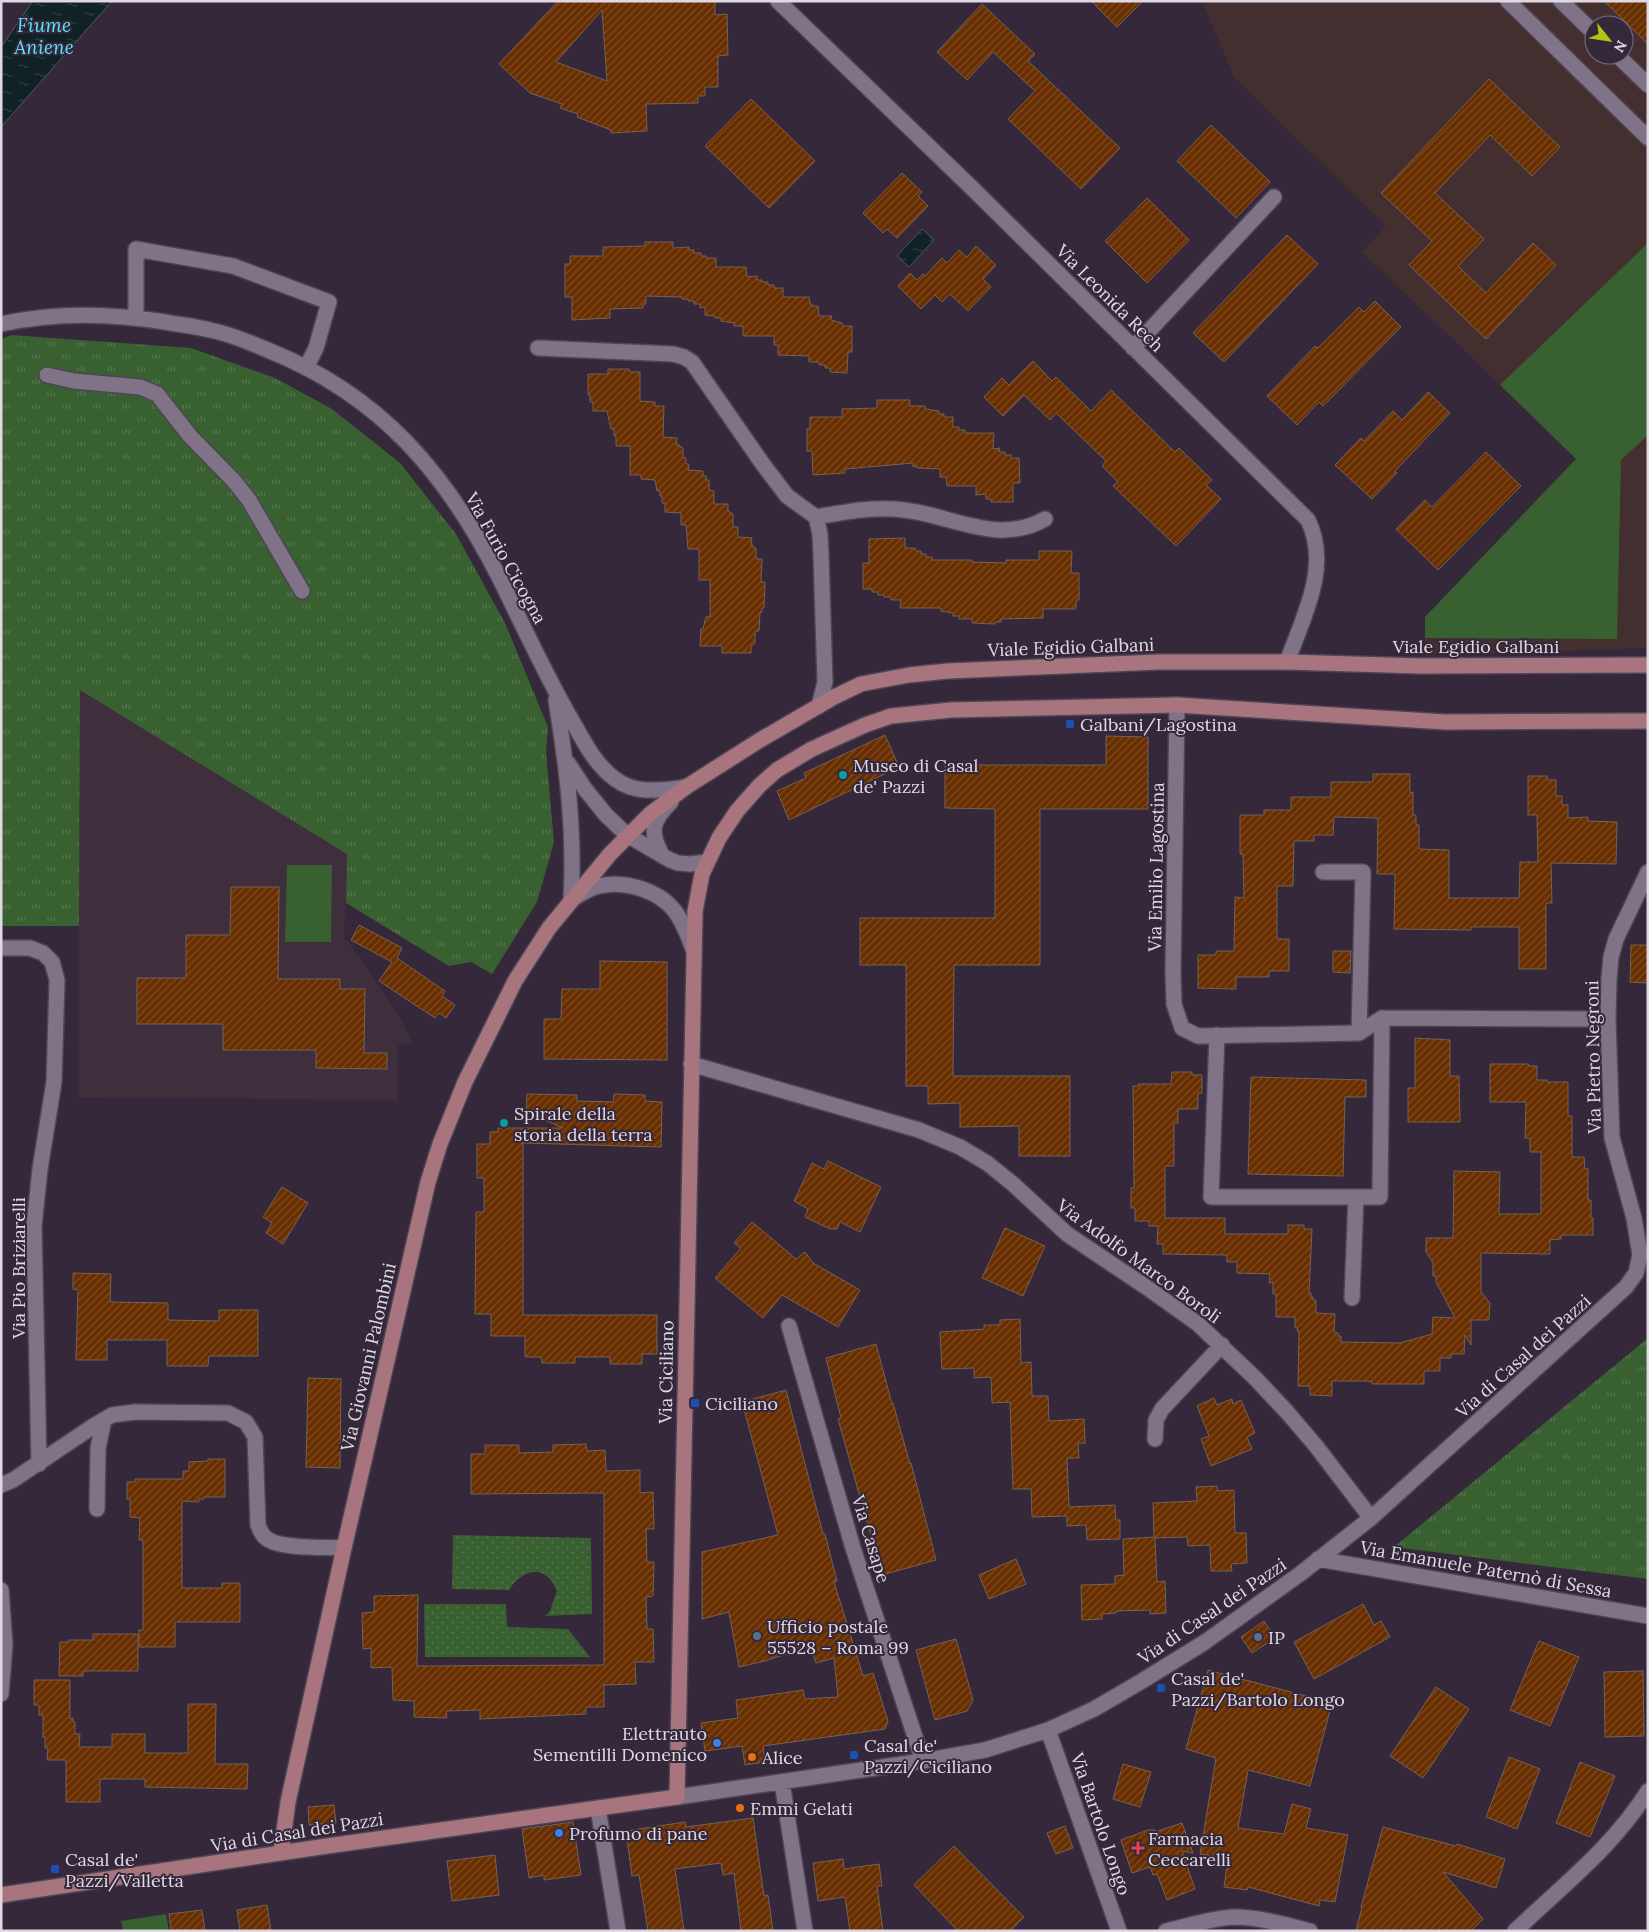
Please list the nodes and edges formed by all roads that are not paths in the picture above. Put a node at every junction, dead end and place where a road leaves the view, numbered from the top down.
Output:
1 (778, 1) edge
2 (1508, 1) edge
3 (1561, 1) edge
4 (1584, 23) edge
5 (1627, 65) edge
6 (1648, 85) edge
7 (1648, 138) edge
8 (1274, 197) dead end
9 (136, 318) junction
10 (1, 324) edge
11 (538, 348) dead end
12 (1133, 348) junction
13 (306, 368) junction
14 (46, 375) dead end
15 (816, 517) junction
16 (1045, 519) dead end
17 (302, 591) dead end
18 (1287, 662) junction
19 (1648, 666) edge
20 (554, 691) junction
21 (1177, 705) junction
22 (819, 706) junction
23 (1648, 721) edge
24 (565, 758) junction
25 (686, 787) junction
26 (627, 835) junction
27 (662, 855) junction
28 (707, 862) junction
29 (1323, 872) dead end
30 (1648, 872) edge
31 (571, 900) junction
32 (1, 948) edge
33 (693, 949) junction
34 (1382, 1018) junction
35 (1608, 1019) junction
36 (1359, 1033) junction
37 (1217, 1036) junction
38 (691, 1064) junction
39 (1356, 1196) junction
40 (1644, 1244) edge
41 (1352, 1298) dead end
42 (789, 1326) dead end
43 (1222, 1345) junction
44 (104, 1420) junction
45 (1156, 1440) dead end
46 (39, 1464) junction
47 (1, 1485) edge
48 (97, 1509) dead end
49 (1371, 1518) junction
50 (344, 1548) junction
51 (1318, 1560) junction
52 (1, 1590) edge
53 (1648, 1616) edge
54 (1, 1694) edge
55 (1048, 1730) junction
56 (923, 1761) junction
57 (782, 1782) junction
58 (1648, 1791) edge
59 (677, 1797) junction
60 (598, 1808) junction
61 (281, 1853) junction
62 (1, 1895) edge
63 (618, 1931) edge
64 (805, 1931) edge
65 (1119, 1931) edge
66 (1166, 1931) edge
67 (1310, 1931) edge
68 (1515, 1931) edge

1 - 12 street, Via Leonida Rech
2 - 7 street
3 - 4 street
5 - 6 street
8 - 12 street
9 - 10 street, Via Furio Cicogna
9 - 13 street, Via Furio Cicogna
9 - 13 street
11 - 15 street
12 - 18 street, Via Leonida Rech
13 - 20 street, Via Furio Cicogna
14 - 17 street
15 - 16 street
15 - 22 street
18 - 19 main road, Viale Egidio Galbani
18 - 22 main road, Viale Egidio Galbani
20 - 24 street, Via Furio Cicogna
20 - 25 street, Via Furio Cicogna
21 - 23 main road
21 - 28 main road
21 - 37 street, Via Emilio Lagostina
22 - 25 main road, Viale Egidio Galbani
24 - 26 street, Via Furio Cicogna
24 - 31 street, Via Furio Cicogna
25 - 26 main road, Viale Egidio Galbani
25 - 27 street
26 - 27 street, Via Furio Cicogna
26 - 31 main road, Viale Egidio Galbani
27 - 28 street, Via Furio Cicogna
28 - 33 main road
29 - 36 street
30 - 35 street, Via Pietro Negroni
31 - 33 street
31 - 50 main road, Via Giovanni Palombini
32 - 46 street, Via Pio Briziarelli
33 - 38 main road, Via Ciciliano
34 - 35 street
34 - 36 street
34 - 39 street
35 - 40 street, Via Pietro Negroni
36 - 37 street
37 - 39 street
38 - 43 street, Via Adolfo Marco Boroli
38 - 59 main road, Via Ciciliano
39 - 41 street
40 - 49 street, Via di Casal dei Pazzi
42 - 56 street, Via Casape
43 - 45 street
43 - 49 street, Via Adolfo Marco Boroli
44 - 46 street
44 - 48 street
44 - 50 street
46 - 47 street
49 - 51 street, Via di Casal dei Pazzi
50 - 61 main road, Via Giovanni Palombini
51 - 53 street, Via Emanuele Paternò di Sessa
51 - 55 street, Via di Casal dei Pazzi
52 - 54 street
55 - 56 street, Via di Casal dei Pazzi
55 - 65 street, Via Bartolo Longo
56 - 57 street, Via di Casal dei Pazzi
57 - 59 street, Via di Casal dei Pazzi
57 - 64 street
58 - 68 street
59 - 60 main road, Via di Casal dei Pazzi
60 - 61 main road, Via di Casal dei Pazzi
60 - 63 street
61 - 62 main road, Via di Casal dei Pazzi
66 - 67 street

